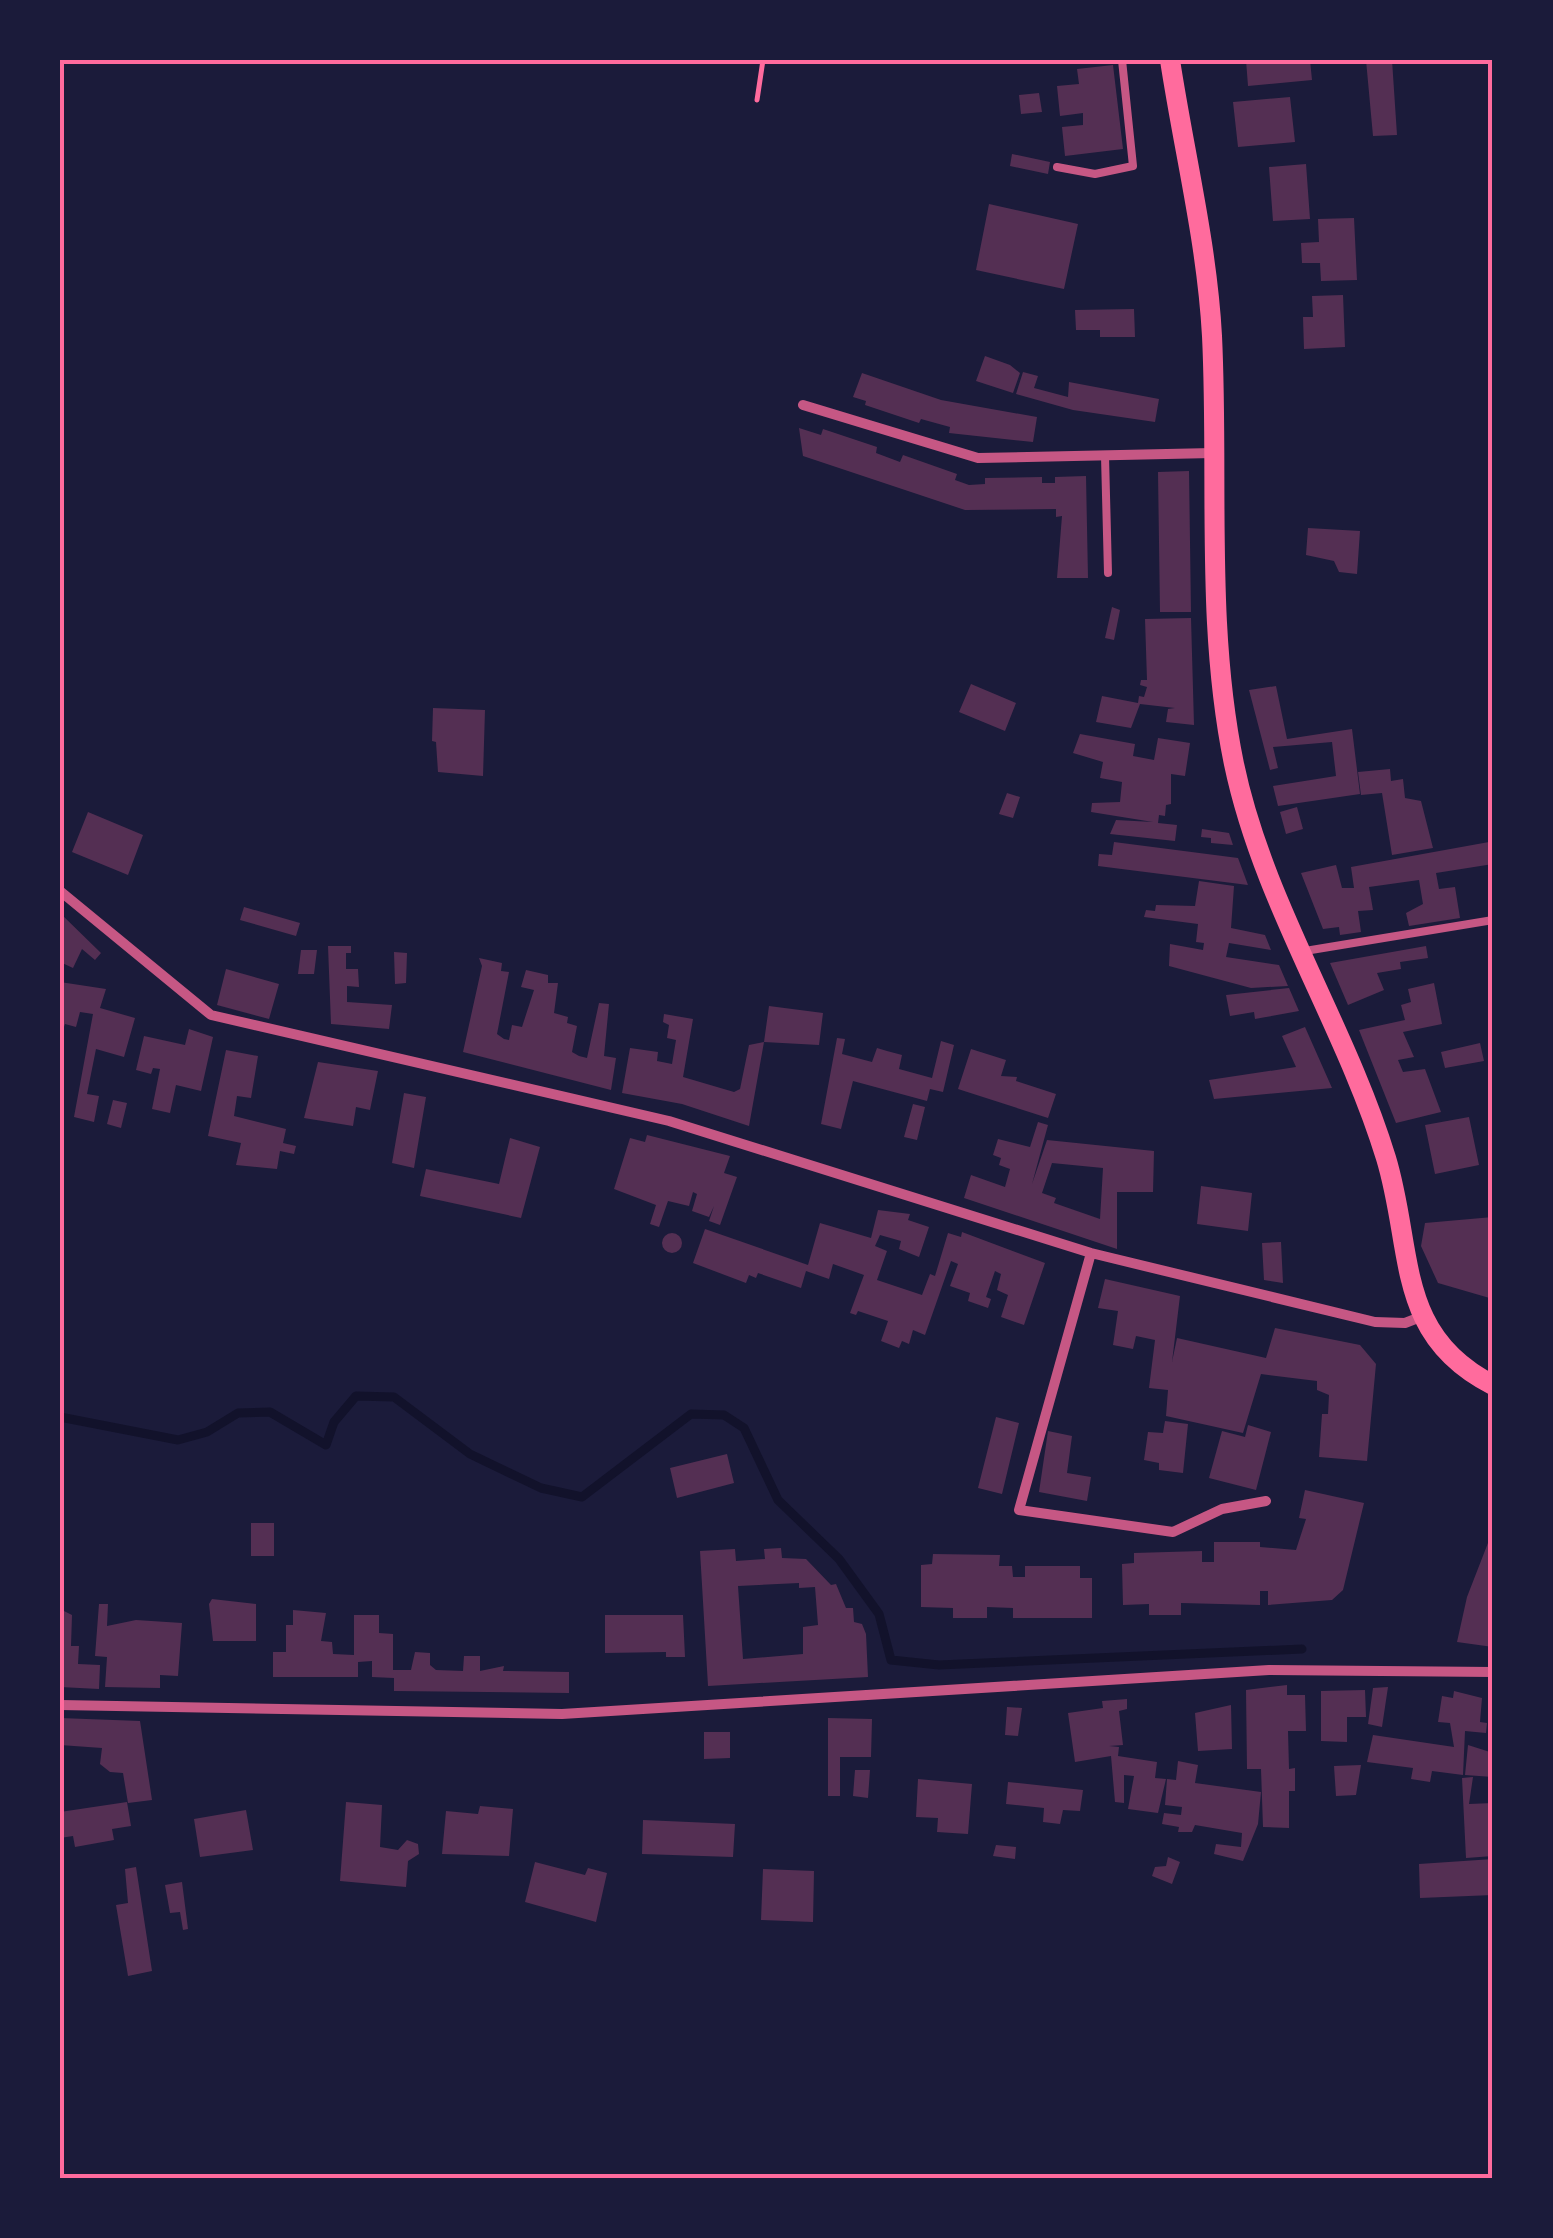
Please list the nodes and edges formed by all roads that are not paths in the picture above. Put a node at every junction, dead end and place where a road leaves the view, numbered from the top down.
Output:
1 (1122, 60) edge
2 (1170, 60) edge
3 (1056, 166) dead end
4 (802, 405) dead end
5 (1213, 453) junction
6 (1105, 456) junction
7 (1108, 573) dead end
8 (60, 890) edge
9 (1493, 920) edge
10 (1300, 952) junction
11 (1092, 1254) junction
12 (1423, 1316) junction
13 (1493, 1384) edge
14 (1266, 1502) dead end
15 (1493, 1672) edge
16 (60, 1705) edge

1 - 3 lane
2 - 5 main road
4 - 6 street
5 - 6 street
5 - 10 main road
6 - 7 lane
8 - 11 street
9 - 10 lane
10 - 12 main road
11 - 12 street
11 - 14 street
12 - 13 main road
15 - 16 street

